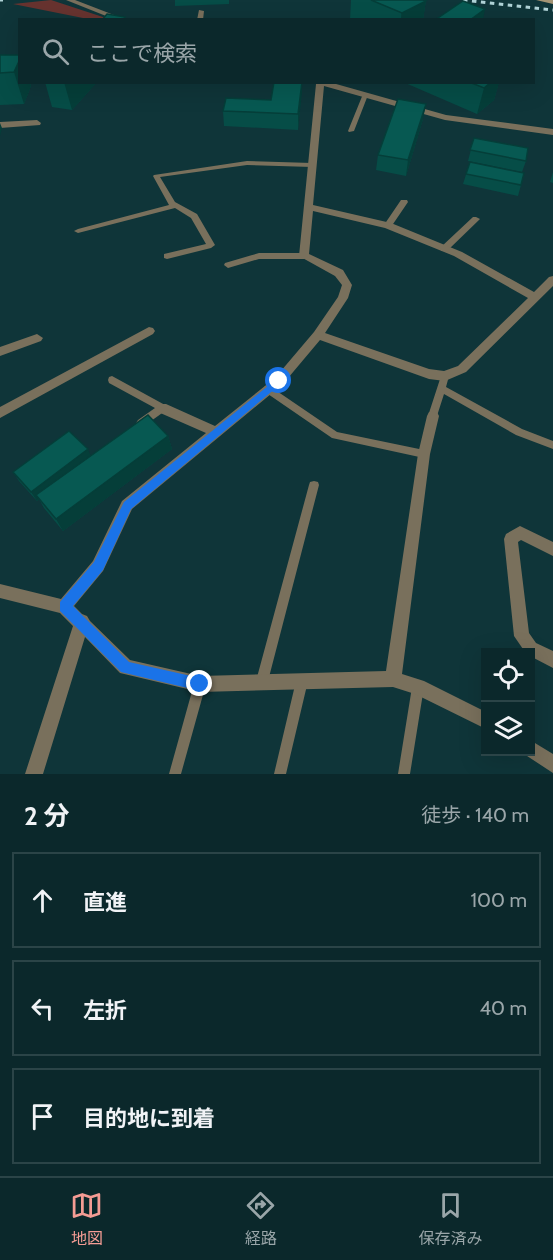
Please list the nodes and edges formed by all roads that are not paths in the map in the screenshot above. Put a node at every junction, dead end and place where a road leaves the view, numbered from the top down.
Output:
1 (69, 0) edge
2 (539, 0) edge
3 (553, 2) edge
4 (201, 11) dead end
5 (118, 18) edge
6 (200, 18) edge
7 (319, 84) edge
8 (323, 84) edge
9 (348, 84) edge
10 (341, 89) junction
11 (365, 95) junction
12 (36, 123) dead end
13 (0, 125) edge
14 (351, 131) dead end
15 (553, 132) edge
16 (312, 165) junction
17 (404, 202) dead end
18 (175, 206) junction
19 (308, 207) junction
20 (476, 219) dead end
21 (388, 225) junction
22 (78, 231) dead end
23 (444, 249) junction
24 (167, 256) dead end
25 (304, 256) junction
26 (228, 265) dead end
27 (553, 280) edge
28 (534, 297) junction
29 (149, 331) dead end
30 (318, 335) junction
31 (38, 338) dead end
32 (0, 352) edge
33 (445, 376) junction
34 (112, 380) dead end
35 (268, 389) junction
36 (442, 389) junction
37 (162, 408) junction
38 (0, 413) edge
39 (433, 416) joint
40 (135, 427) edge
41 (216, 432) junction
42 (553, 445) edge
43 (424, 454) junction
44 (314, 485) dead end
45 (553, 549) edge
46 (0, 591) edge
47 (64, 607) junction
48 (82, 621) junction
49 (553, 660) edge
50 (393, 679) junction
51 (262, 681) junction
52 (302, 681) junction
53 (200, 684) junction
54 (418, 687) junction
55 (481, 718) edge
56 (535, 751) edge
57 (553, 764) edge
58 (34, 774) edge
59 (175, 774) edge
60 (280, 774) edge
61 (404, 774) edge

1 - 5 street
2 - 3 street
4 - 6 lane
7 - 16 street
8 - 10 street
9 - 10 street
10 - 11 street
11 - 14 lane
11 - 15 street
12 - 13 street
16 - 18 lane
16 - 19 street
17 - 21 lane
18 - 22 lane
18 - 24 lane
19 - 21 street
19 - 25 street
20 - 23 lane
21 - 23 street
23 - 28 street
25 - 26 lane
25 - 30 street
27 - 28 street
28 - 33 street
29 - 38 street
30 - 33 street
30 - 35 street
31 - 32 street
33 - 36 lane
34 - 37 lane
35 - 41 street
35 - 43 lane
36 - 39 lane
36 - 42 lane
37 - 40 lane
37 - 41 street
39 - 43 street
41 - 47 street
43 - 50 street
44 - 51 lane
45 - 49 street
46 - 47 street
47 - 48 street
48 - 53 street
48 - 58 street
50 - 52 street
50 - 54 street
51 - 52 street
51 - 53 street
52 - 60 lane
53 - 59 lane
54 - 55 street
54 - 61 lane
56 - 57 street

